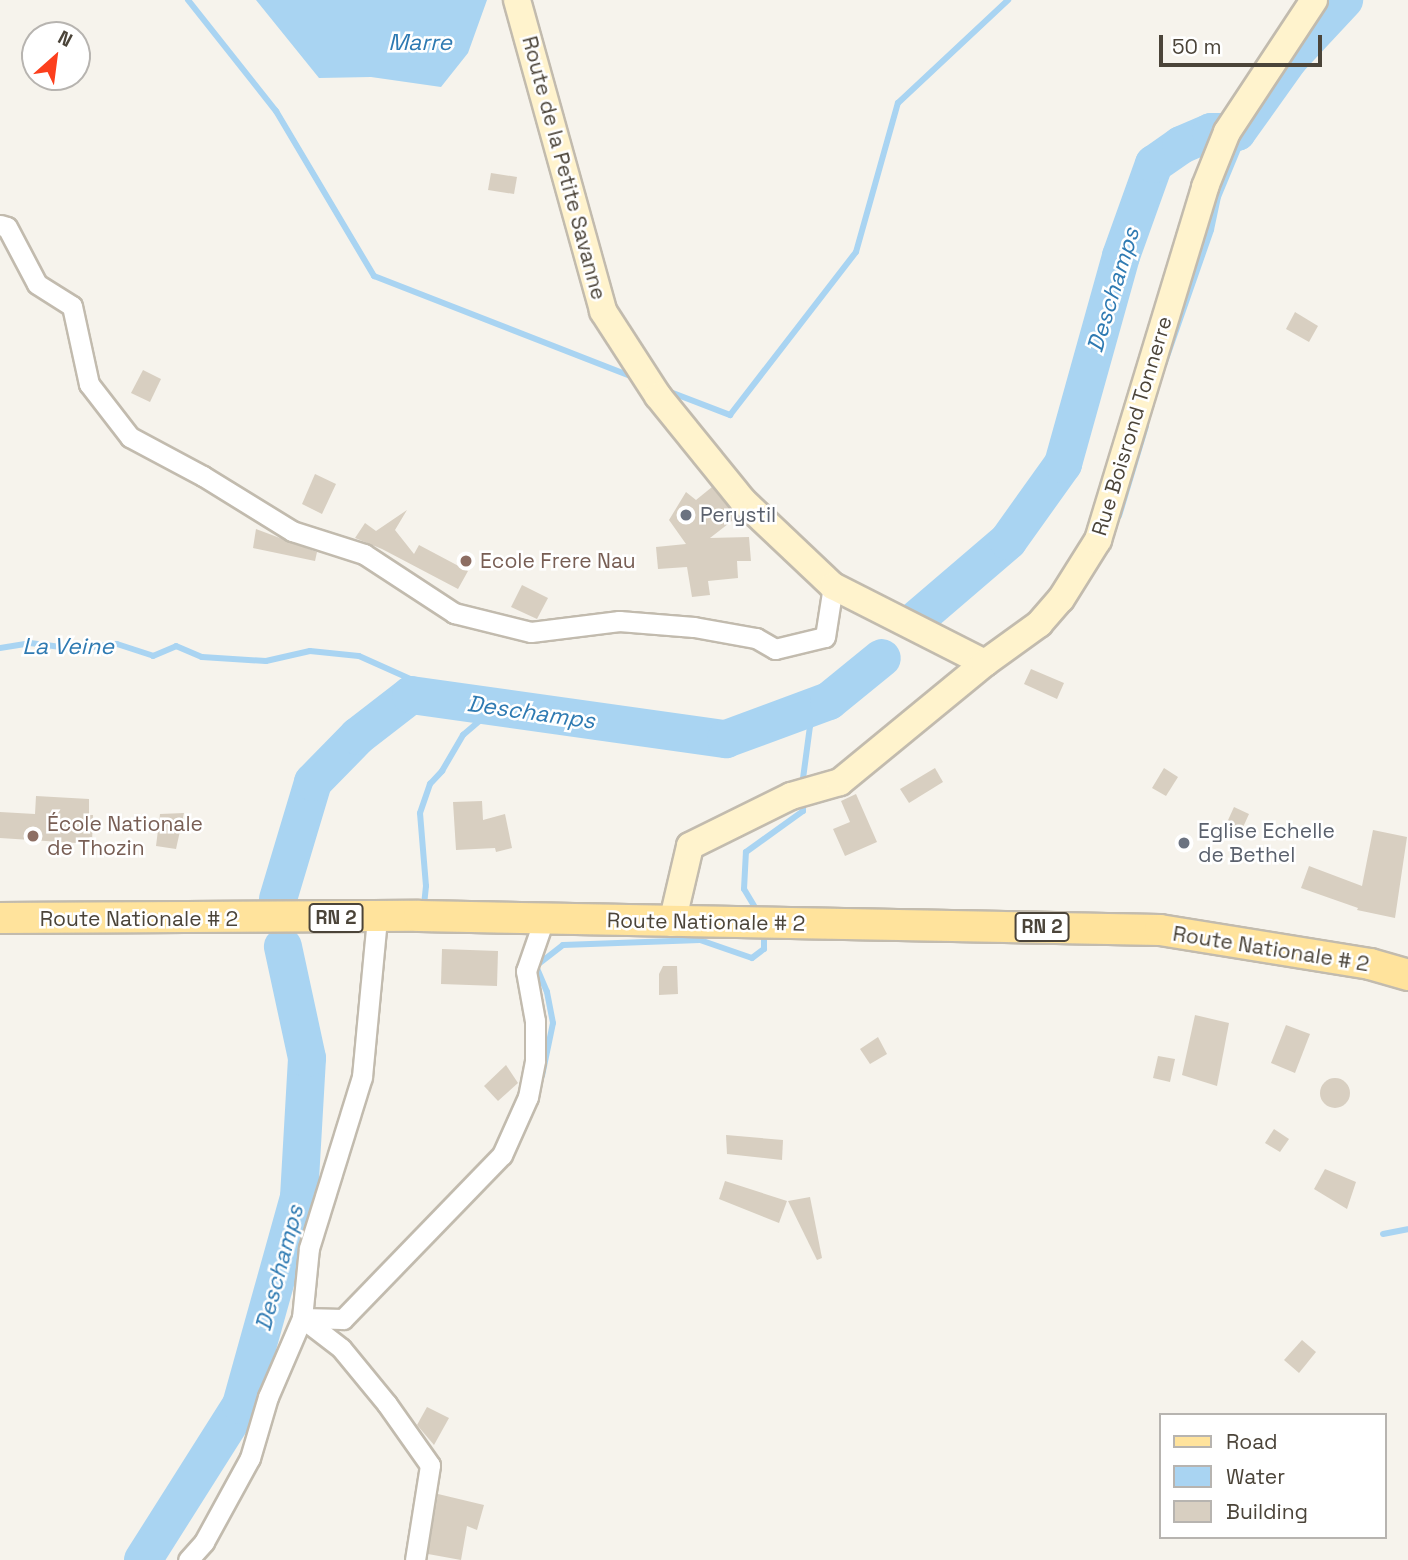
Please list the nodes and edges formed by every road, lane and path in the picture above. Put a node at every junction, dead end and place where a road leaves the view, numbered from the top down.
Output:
1 (517, 0) edge
2 (1314, 0) edge
3 (0, 225) edge
4 (833, 586) junction
5 (985, 663) junction
6 (377, 917) junction
7 (0, 918) edge
8 (544, 919) junction
9 (672, 923) junction
10 (1408, 975) edge
11 (302, 1318) junction
12 (188, 1560) edge
13 (415, 1560) edge

1 - 4 street, Route de la Petite Savanne
2 - 5 street, Rue Boisrond Tonnerre
3 - 4 street
4 - 5 street, Route de la Petite Savanne
5 - 9 street, Rue Boisrond Tonnerre
6 - 7 main road, Route Nationale # 2 / RN 2
6 - 8 main road, Route Nationale # 2 / RN 2
6 - 11 street
8 - 9 main road, Route Nationale # 2 / RN 2
8 - 11 street
9 - 10 main road, Route Nationale # 2 / RN 2
11 - 12 street
11 - 13 street

